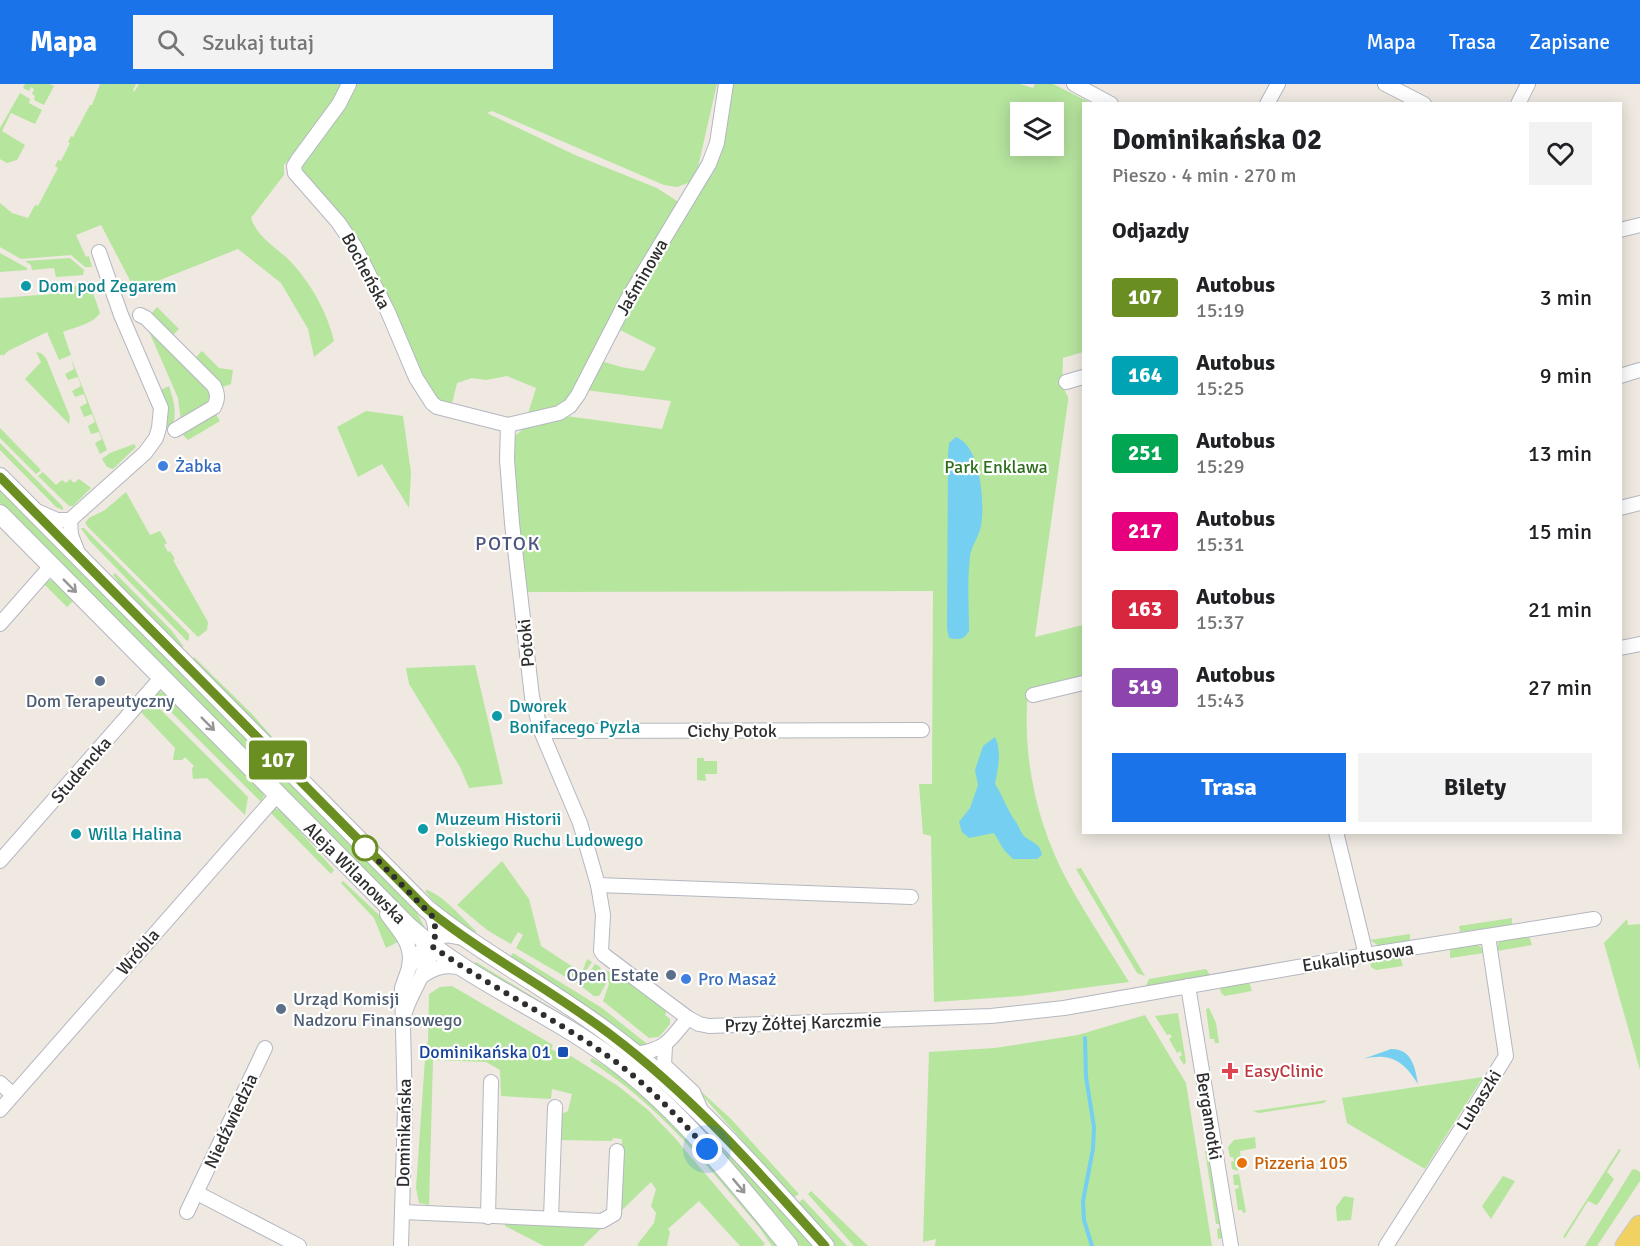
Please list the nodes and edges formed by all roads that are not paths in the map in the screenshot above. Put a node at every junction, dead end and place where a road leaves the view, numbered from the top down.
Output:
1 (349, 84) edge
2 (726, 84) edge
3 (1074, 84) edge
4 (1278, 84) edge
5 (1384, 84) edge
6 (1528, 84) edge
7 (1108, 102) edge
8 (1269, 102) edge
9 (1420, 102) edge
10 (1519, 102) edge
11 (1640, 225) edge
12 (1622, 230) edge
13 (99, 252) dead end
14 (140, 315) dead end
15 (1640, 370) edge
16 (1622, 375) edge
17 (1082, 377) edge
18 (1066, 382) dead end
19 (508, 425) junction
20 (175, 430) dead end
21 (0, 477) edge
22 (1640, 503) edge
23 (30, 508) junction
24 (1622, 508) edge
25 (0, 514) edge
26 (70, 520) junction
27 (80, 558) junction
28 (51, 566) junction
29 (0, 624) edge
30 (1640, 644) edge
31 (1622, 648) edge
32 (161, 678) junction
33 (1082, 683) edge
34 (1033, 695) dead end
35 (541, 730) junction
36 (922, 730) dead end
37 (278, 795) junction
38 (1336, 834) edge
39 (0, 861) edge
40 (598, 885) junction
41 (377, 896) junction
42 (911, 897) dead end
43 (427, 909) junction
44 (1594, 919) dead end
45 (1488, 936) junction
46 (468, 940) junction
47 (432, 943) junction
48 (1366, 956) junction
49 (409, 968) junction
50 (465, 969) junction
51 (422, 976) junction
52 (1188, 986) junction
53 (1121, 998) joint
54 (688, 1018) junction
55 (403, 1020) junction
56 (665, 1046) junction
57 (265, 1048) dead end
58 (636, 1054) junction
59 (491, 1082) dead end
60 (0, 1083) edge
61 (13, 1095) junction
62 (555, 1107) dead end
63 (0, 1110) edge
64 (702, 1113) junction
65 (617, 1151) dead end
66 (196, 1193) junction
67 (187, 1212) dead end
68 (403, 1212) junction
69 (488, 1216) junction
70 (551, 1218) junction
71 (1640, 1226) edge
72 (299, 1246) edge
73 (401, 1246) edge
74 (789, 1246) edge
75 (825, 1246) edge
76 (1231, 1246) edge
77 (1386, 1246) edge
78 (1626, 1246) edge

1 - 19 street, Bocheńska
2 - 19 street, Jaśminowa
3 - 7 street
4 - 8 street
5 - 9 street
6 - 10 street
11 - 12 street
13 - 26 street
14 - 20 street
15 - 16 street
17 - 18 street
19 - 35 street, Potoki
21 - 23 main road, Aleja Wilanowska
22 - 24 street
23 - 26 street
23 - 27 main road, Aleja Wilanowska
25 - 28 main road, Aleja Wilanowska
26 - 27 street
27 - 43 main road, Aleja Wilanowska
28 - 29 street
28 -> 32 main road, Aleja Wilanowska
30 - 31 street
32 -> 37 main road, Aleja Wilanowska
32 - 39 street, Studencka
33 - 34 street
35 - 36 street, Cichy Potok
35 - 40 street, Potoki
37 - 41 main road, Aleja Wilanowska
37 - 61 street, Wróbla
38 - 48 street
40 - 42 street
40 - 54 street, Potoki
41 - 47 main road, Aleja Wilanowska
41 - 49 street, Dominikańska
43 - 46 main road, Aleja Wilanowska
43 - 47 street
44 - 45 street, Eukaliptusowa
45 - 48 street, Eukaliptusowa
45 - 77 street, Lubaszki
46 - 47 street
46 - 58 main road, Aleja Wilanowska
47 - 49 street, Dominikańska
47 - 50 main road, Aleja Wilanowska
47 - 51 street, Dominikańska
48 - 52 street, Eukaliptusowa
49 - 55 street, Dominikańska
50 - 51 street
50 -> 74 main road, Aleja Wilanowska
51 - 55 street, Dominikańska
52 - 53 street, Eukaliptusowa
52 - 76 street, Bergamotki
53 - 54 street, Przy Żółtej Karczmie
54 - 56 street
55 - 68 street, Dominikańska
56 - 58 street
56 - 64 street
57 - 66 street, Niedźwiedzia
58 - 64 main road, Aleja Wilanowska
59 - 69 street
60 - 61 street
61 - 63 street, Wróbla
62 - 70 street
64 - 75 main road, Aleja Wilanowska
65 - 70 street
66 - 67 street, Niedźwiedzia
66 - 72 street
68 - 69 street
68 - 73 street, Dominikańska
69 - 70 street
71 - 78 main road

